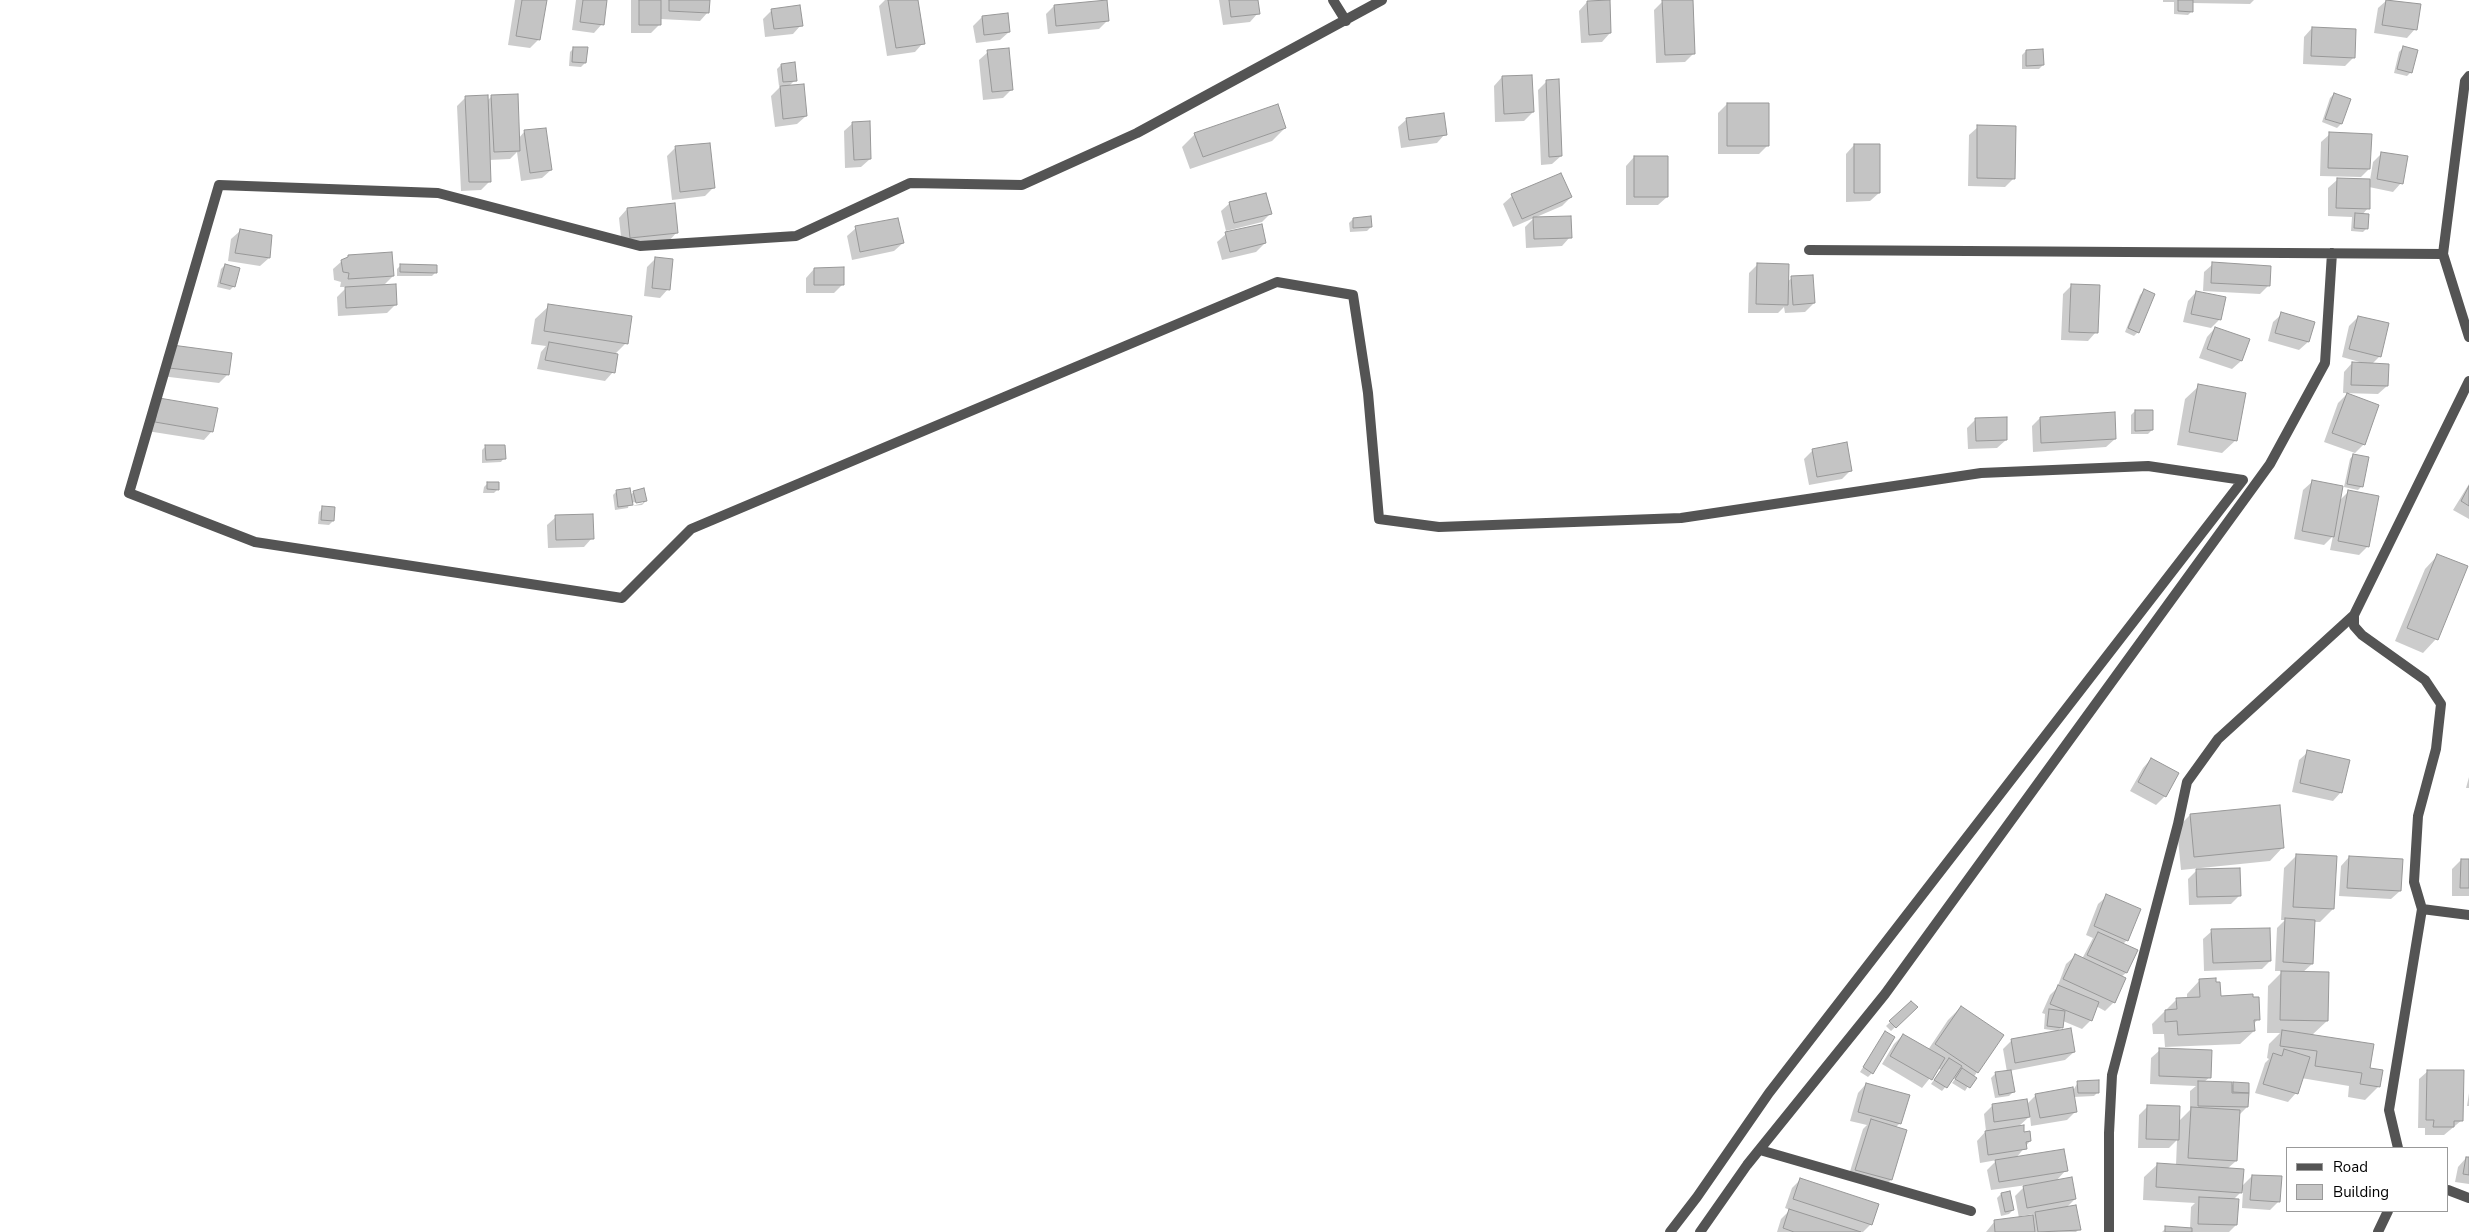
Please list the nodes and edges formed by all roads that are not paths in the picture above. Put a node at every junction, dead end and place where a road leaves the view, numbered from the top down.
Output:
1 (1332, 0) edge
2 (1382, 0) edge
3 (1346, 21) junction
4 (2469, 76) edge
5 (1809, 250) dead end
6 (2332, 253) junction
7 (2443, 254) junction
8 (2469, 337) edge
9 (2469, 381) edge
10 (2354, 615) junction
11 (2422, 909) junction
12 (2469, 915) edge
13 (2398, 1147) edge
14 (1760, 1150) junction
15 (2449, 1190) edge
16 (2469, 1198) edge
17 (1971, 1211) dead end
18 (2388, 1212) edge
19 (1670, 1232) edge
20 (1700, 1232) edge
21 (2109, 1232) edge
22 (2378, 1232) edge

1 - 3 street
2 - 3 street
3 - 19 street
4 - 7 street
5 - 6 street
6 - 7 street
6 - 14 street
7 - 8 street
9 - 10 street
10 - 11 street
10 - 21 street
11 - 12 street
11 - 13 street
14 - 17 street
14 - 20 street
15 - 16 street
18 - 22 street

